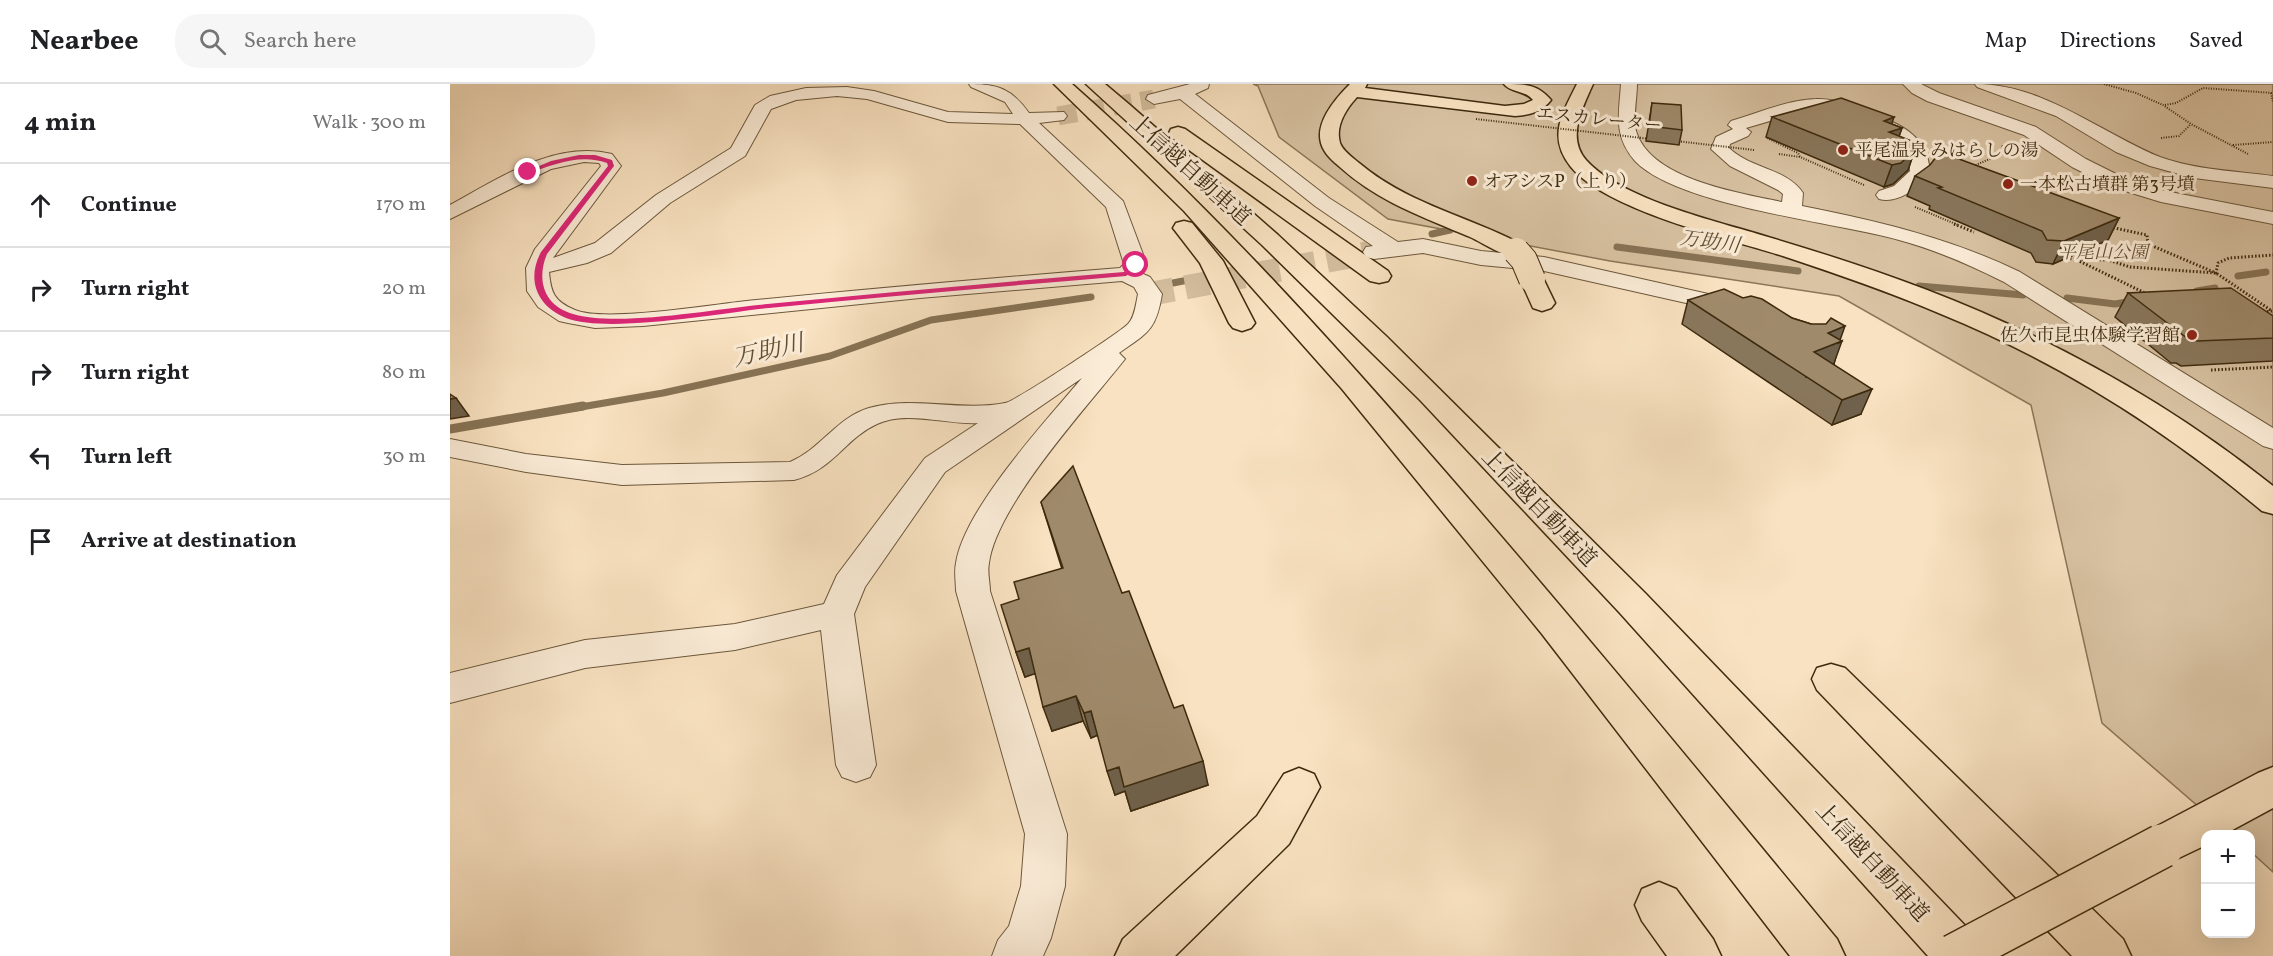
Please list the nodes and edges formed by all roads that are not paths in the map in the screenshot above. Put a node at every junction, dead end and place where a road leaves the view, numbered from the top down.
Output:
1 (976, 84) edge
2 (1203, 84) edge
3 (1512, 84) edge
4 (1585, 84) edge
5 (1629, 84) edge
6 (1911, 84) edge
7 (1983, 84) edge
8 (1356, 88) edge
9 (1079, 93) edge
10 (1183, 93) junction
11 (1154, 99) tunnel mouth
12 (1025, 120) junction
13 (2273, 182) edge
14 (1886, 195) road end
15 (1791, 209) junction
16 (450, 213) edge
17 (2273, 218) edge
18 (537, 268) junction
19 (1126, 274) junction
20 (1379, 276) dead end
21 (1542, 303) dead end
22 (1752, 312) edge
23 (1242, 323) dead end
24 (1140, 327) junction
25 (1014, 411) junction
26 (2273, 440) edge
27 (450, 448) edge
28 (2273, 503) edge
29 (837, 614) junction
30 (1831, 679) dead end
31 (450, 688) edge
32 (856, 765) dead end
33 (2273, 786) edge
34 (1299, 787) dead end
35 (1659, 905) dead end
36 (1015, 956) edge
37 (1140, 956) edge
38 (1696, 956) edge
39 (1820, 956) edge
40 (1954, 956) edge
41 (1961, 956) edge
42 (2106, 956) edge

1 - 12 street
2 - 10 street
3 - 8 highway
4 - 28 highway
5 - 15 street
6 - 17 street
7 - 13 street
8 - 21 highway, bridge
9 - 12 street
9 - 20 highway
9 - 23 highway
9 - 39 highway, 上信越自動車道
9 - 41 highway, 上信越自動車道
10 - 11 street
10 - 22 street
12 - 18 street
12 - 19 street
14 - 15 street
15 - 26 street
16 - 18 street
18 - 19 street
19 - 24 street
24 - 25 street
24 - 36 street
25 - 27 street
25 - 29 street
29 - 31 street
29 - 32 street
30 - 42 highway
33 - 40 highway, bridge
34 - 37 highway
35 - 38 highway

